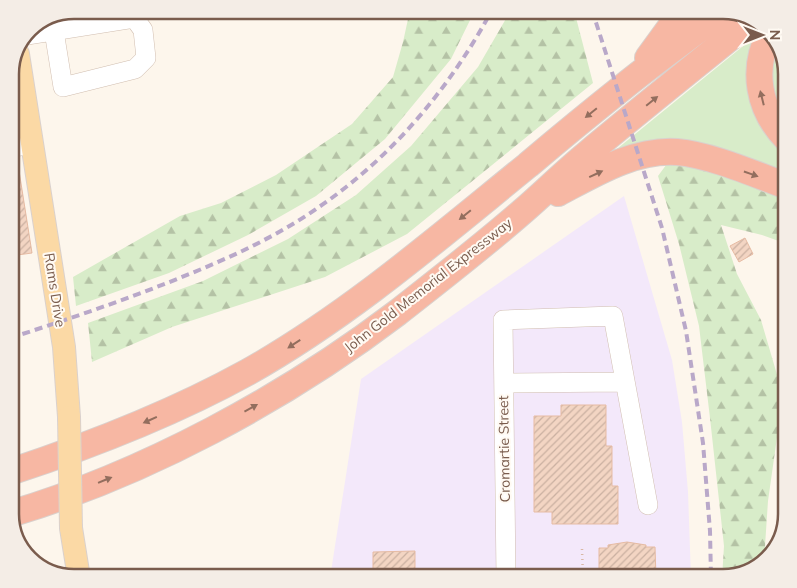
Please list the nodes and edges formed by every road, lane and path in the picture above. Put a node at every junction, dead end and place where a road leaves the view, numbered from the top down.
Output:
1 (90, 19) edge
2 (135, 19) edge
3 (677, 19) edge
4 (713, 19) edge
5 (63, 24) edge
6 (747, 24) edge
7 (39, 31) edge
8 (766, 39) edge
9 (629, 82) junction
10 (19, 85) edge
11 (778, 128) edge
12 (21, 146) edge
13 (778, 183) edge
14 (522, 212) junction
15 (625, 382) junction
16 (504, 383) junction
17 (19, 469) edge
18 (648, 505) dead end
19 (19, 511) edge
20 (71, 528) junction
21 (582, 549) dead end
22 (66, 569) edge
23 (78, 569) edge
24 (506, 569) edge
25 (583, 569) edge

1 - 5 street
2 - 5 street
3 - 9 highway
4 - 9 highway
5 - 7 street
14 -> 6 highway, John Gold Memorial Expressway
11 -> 8 highway
9 -> 17 highway
10 - 12 main road, Rams Drive
12 - 20 main road, Rams Drive, bridge
14 -> 13 highway
19 -> 14 highway, John Gold Memorial Expressway
15 - 16 street
15 - 16 street, Cromartie Street
15 - 18 street
16 - 24 street, Cromartie Street
20 - 22 main road, Rams Drive
20 - 23 main road, Rams Drive
21 - 25 path

